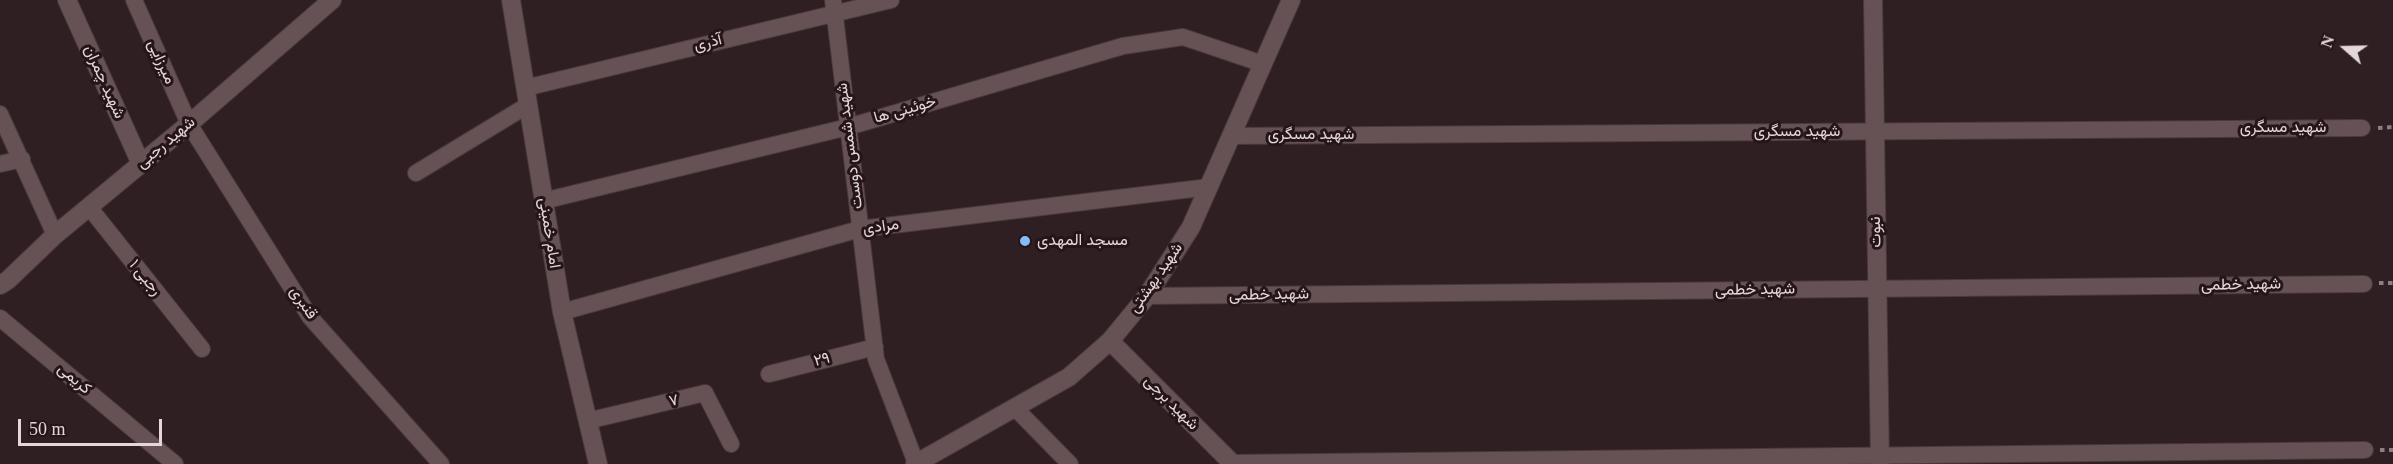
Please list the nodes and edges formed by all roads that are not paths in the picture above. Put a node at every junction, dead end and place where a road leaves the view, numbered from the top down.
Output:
1 (67, 0) edge
2 (134, 0) edge
3 (332, 0) edge
4 (511, 0) edge
5 (891, 0) edge
6 (1291, 0) edge
7 (1873, 0) edge
8 (834, 6) edge
9 (1263, 64) junction
10 (526, 97) junction
11 (0, 114) edge
12 (189, 124) junction
13 (848, 127) junction
14 (2362, 128) dead end
15 (1875, 131) junction
16 (1231, 136) junction
17 (22, 159) junction
18 (0, 164) edge
19 (141, 164) junction
20 (416, 173) dead end
21 (1209, 188) junction
22 (543, 201) junction
23 (89, 207) junction
24 (860, 230) junction
25 (56, 235) junction
26 (2364, 284) dead end
27 (0, 285) edge
28 (1877, 289) junction
29 (1147, 296) junction
30 (562, 312) junction
31 (0, 318) edge
32 (1110, 341) junction
33 (874, 347) junction
34 (202, 349) dead end
35 (769, 374) dead end
36 (1016, 409) junction
37 (587, 421) junction
38 (731, 444) dead end
39 (2364, 450) dead end
40 (1880, 460) edge
41 (1232, 463) edge
42 (175, 464) edge
43 (441, 464) edge
44 (598, 464) edge
45 (916, 464) edge
46 (1070, 464) edge

1 - 19 street, شهید چمران
2 - 12 street, میرزایی
3 - 12 street, شهید رجبی
4 - 10 street, امام خمینی
5 - 8 street, آذری
6 - 9 street, شهید بهشتی
7 - 15 street, نبوت
8 - 10 street, آذری
8 - 13 street, شهید شمس دوست
9 - 13 street, خوئینی ها
9 - 16 street, شهید بهشتی
10 - 20 street, آذری
10 - 22 street, امام خمینی
11 - 17 street
12 - 19 street, شهید رجبی
12 - 43 street, قنبری
13 - 22 street, خوئینی ها
13 - 24 street, شهید شمس دوست
14 - 15 street, شهید مسگری
15 - 16 street, شهید مسگری
15 - 28 street, نبوت
16 - 21 street, شهید بهشتی
17 - 18 street
17 - 25 street
19 - 23 street, شهید رجبی
21 - 24 street, مرادی
21 - 29 street, شهید بهشتی
22 - 30 street, امام خمینی
23 - 25 street, شهید رجبی
23 - 34 street, رجبی ۱
24 - 30 street, مرادی
24 - 33 street, شهید شمس دوست
25 - 27 street, شهید رجبی
26 - 28 street, شهید خطمی
28 - 29 street, شهید خطمی
28 - 40 street, نبوت
29 - 32 street, شهید بهشتی
30 - 37 street, امام خمینی
31 - 42 street, کریمی
32 - 36 street, شهید بهشتی
32 - 41 street, شهید برجی
33 - 35 street, ۲۹
33 - 45 street, شهید شمس دوست
36 - 45 street, شهید بهشتی
36 - 46 street
37 - 38 street, ۷
37 - 44 street, امام خمینی
39 - 40 street
40 - 41 street

